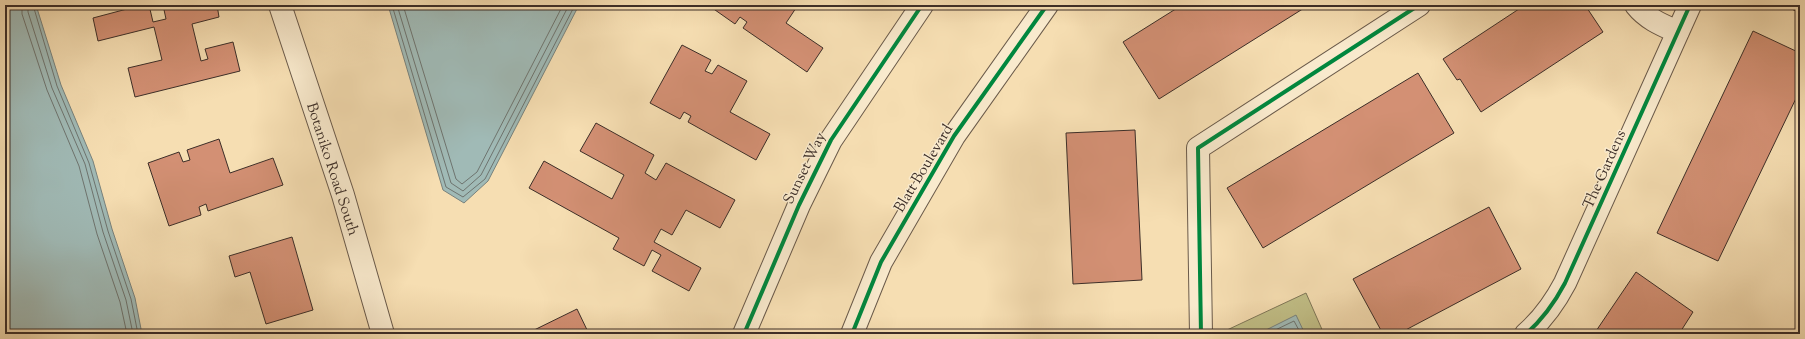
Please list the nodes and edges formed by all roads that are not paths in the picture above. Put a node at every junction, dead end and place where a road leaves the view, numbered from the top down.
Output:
1 (280, 5) edge
2 (922, 5) edge
3 (1047, 5) edge
4 (1419, 5) edge
5 (1636, 5) edge
6 (1690, 5) edge
7 (1678, 32) junction
8 (383, 334) edge
9 (744, 334) edge
10 (852, 334) edge
11 (1201, 334) edge
12 (1526, 334) edge

1 - 8 street, Botaniko Road South
2 - 9 street, Sunset Way
3 - 10 street, Blatt Boulevard
4 - 11 street
5 - 7 street
6 - 7 street, The Gardens
7 - 12 street, The Gardens

